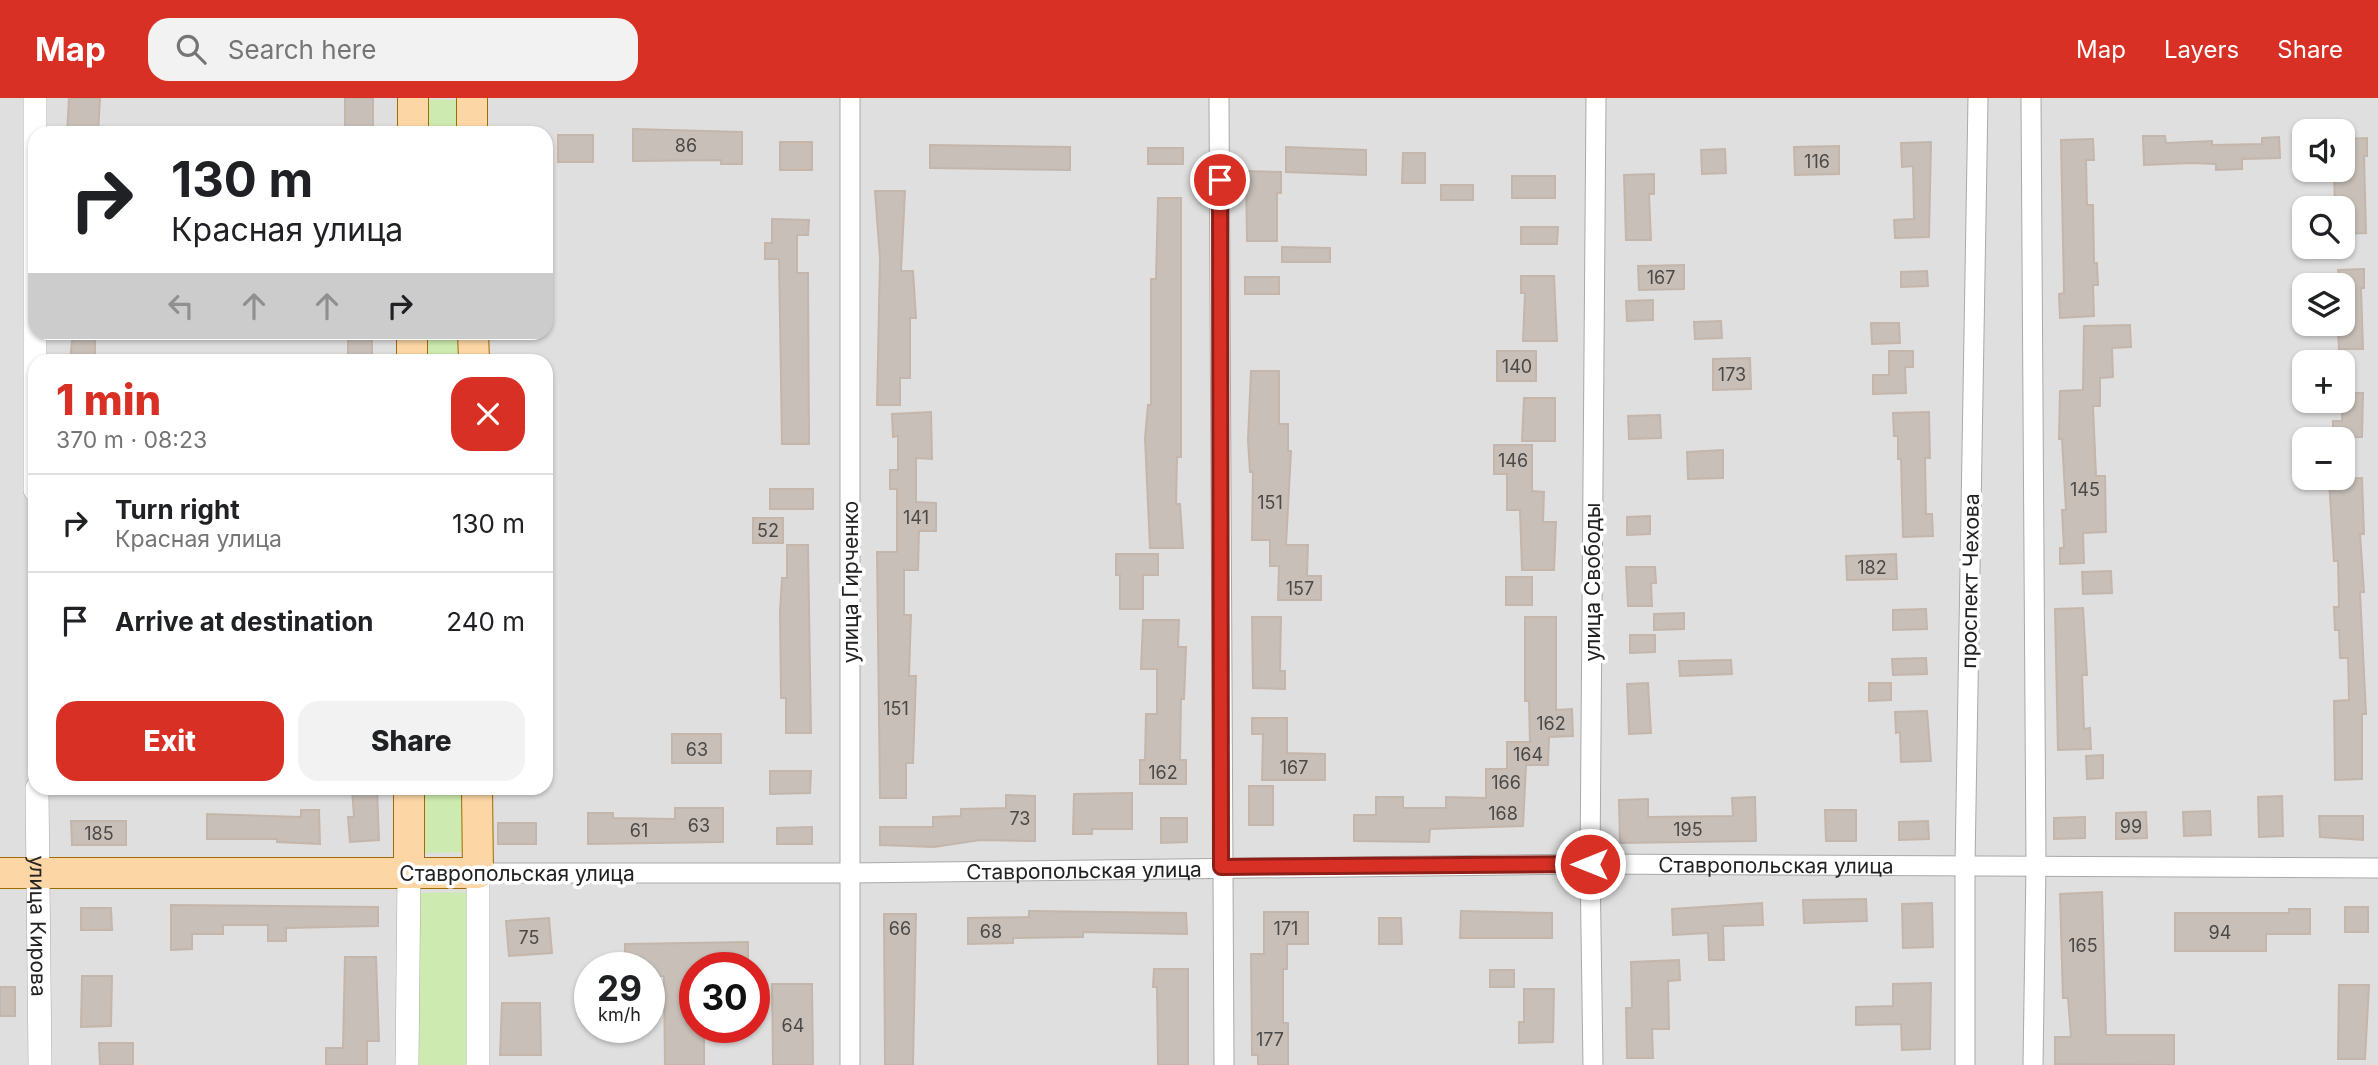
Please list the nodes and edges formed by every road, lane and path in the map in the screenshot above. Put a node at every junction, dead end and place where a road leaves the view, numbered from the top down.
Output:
1 (35, 98) edge
2 (413, 98) edge
3 (472, 98) edge
4 (850, 98) edge
5 (1219, 98) edge
6 (1595, 98) edge
7 (1978, 98) edge
8 (2031, 98) edge
9 (35, 126) edge
10 (413, 126) edge
11 (472, 126) edge
12 (37, 795) edge
13 (409, 795) edge
14 (477, 795) edge
15 (1590, 864) junction
16 (1965, 864) junction
17 (2036, 865) junction
18 (1221, 867) junction
19 (2378, 868) edge
20 (0, 873) edge
21 (37, 873) junction
22 (409, 873) junction
23 (478, 873) junction
24 (850, 873) junction
25 (40, 1065) edge
26 (407, 1065) edge
27 (478, 1065) edge
28 (850, 1065) edge
29 (1223, 1065) edge
30 (1593, 1065) edge
31 (1965, 1065) edge
32 (2033, 1065) edge

1 - 9 street
2 - 10 main road
3 - 11 main road
4 - 24 street, улица Гирченко
5 - 18 street
6 - 15 street, улица Свободы
7 - 16 street, проспект Чехова
8 - 17 street
12 - 21 street, улица Кирова
13 - 22 main road
14 - 23 main road
15 - 16 street, Ставропольская улица
15 - 18 street, Ставропольская улица
15 - 30 street, улица Свободы
16 - 17 street, Ставропольская улица
16 - 31 street, проспект Чехова
17 - 19 street, Ставропольская улица
17 - 32 street
18 - 24 street, Ставропольская улица
18 - 29 street
20 - 21 main road, Ставропольская улица
21 - 22 main road, Ставропольская улица
21 - 25 street, улица Кирова
22 - 23 main road, Ставропольская улица
22 - 26 street
23 - 24 street, Ставропольская улица
23 - 27 street
24 - 28 street, улица Гирченко

